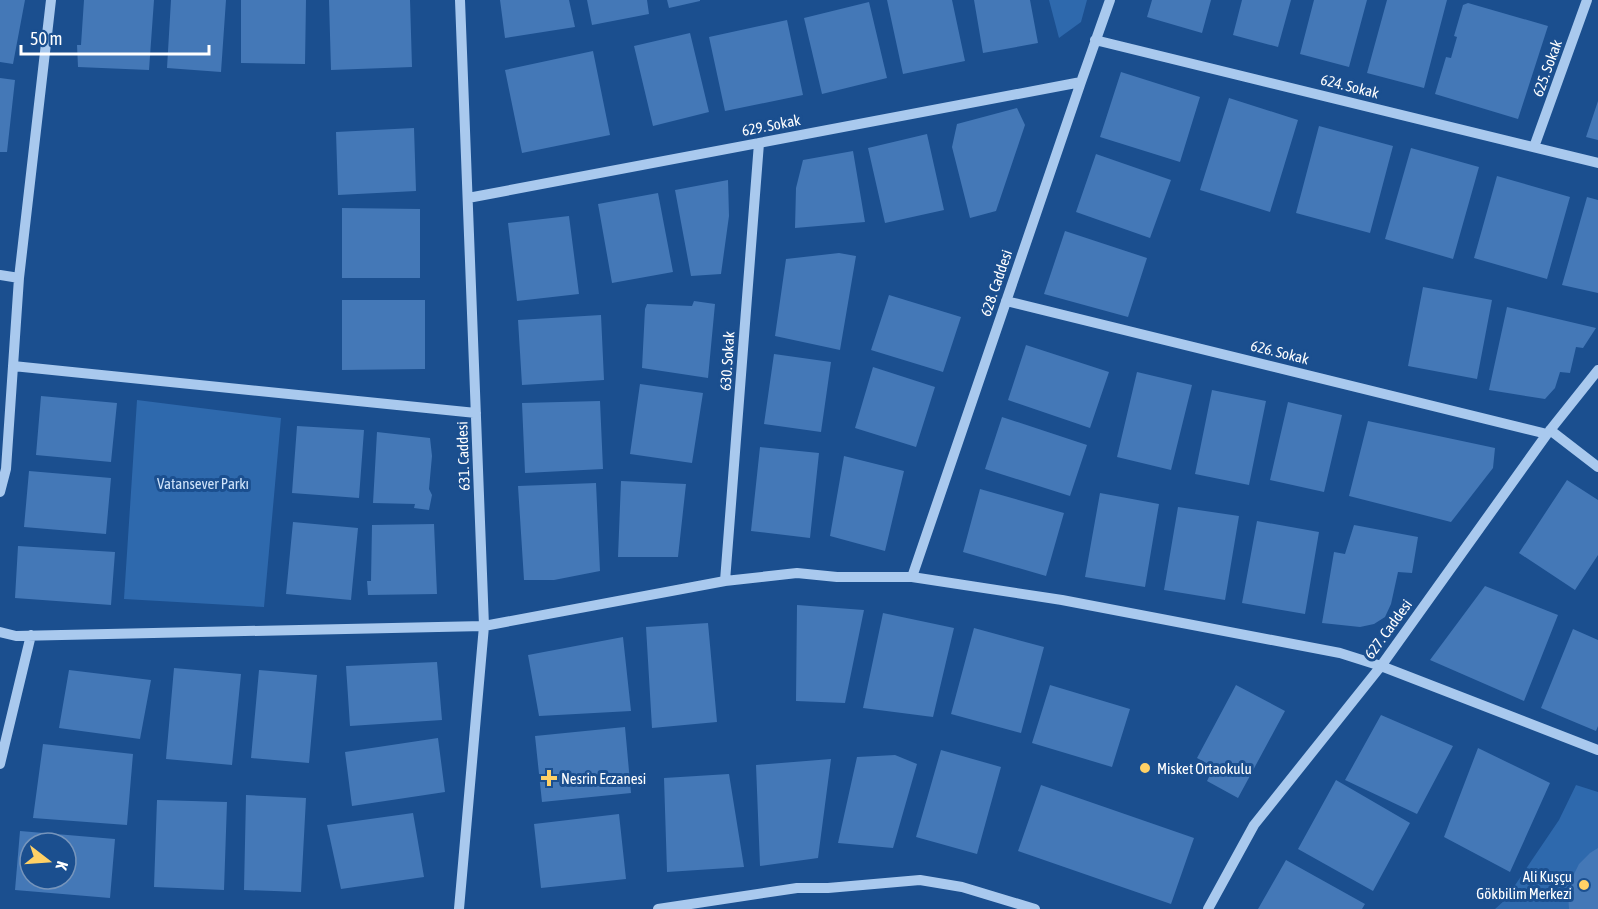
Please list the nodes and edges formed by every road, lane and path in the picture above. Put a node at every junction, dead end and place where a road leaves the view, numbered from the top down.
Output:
1 (51, 0) edge
2 (460, 0) edge
3 (1110, 0) edge
4 (1587, 0) edge
5 (1095, 40) junction
6 (1080, 82) junction
7 (759, 143) junction
8 (1534, 147) junction
9 (1598, 163) edge
10 (468, 198) junction
11 (0, 275) edge
12 (19, 278) junction
13 (1006, 301) junction
14 (13, 366) junction
15 (1598, 370) edge
16 (476, 412) junction
17 (1549, 432) junction
18 (1598, 466) edge
19 (0, 492) edge
20 (912, 577) junction
21 (724, 581) junction
22 (484, 626) junction
23 (0, 632) edge
24 (31, 635) junction
25 (1381, 666) junction
26 (1598, 750) edge
27 (0, 764) edge
28 (459, 909) edge
29 (658, 909) edge
30 (1035, 909) edge
31 (1208, 909) edge

1 - 12 street
2 - 10 street, 631. Caddesi
3 - 5 street, 628. Caddesi
4 - 8 street, 625. Sokak
5 - 6 street, 628. Caddesi
5 - 8 street, 624. Sokak
6 - 7 street, 629. Sokak
6 - 13 street, 628. Caddesi
7 - 10 street, 629. Sokak
7 - 21 street, 630. Sokak
8 - 9 street, 624. Sokak
10 - 16 street, 631. Caddesi
11 - 12 street
12 - 14 street
13 - 17 street, 626. Sokak
13 - 20 street, 628. Caddesi
14 - 16 street
14 - 19 street
15 - 17 street, 627. Caddesi
16 - 22 street, 631. Caddesi
17 - 18 street
17 - 25 street, 627. Caddesi
20 - 21 street
20 - 25 street
21 - 22 street
22 - 24 street
22 - 28 street, 631. Caddesi
23 - 24 street
24 - 27 street
25 - 26 street
25 - 31 street, 627. Caddesi
29 - 30 street

